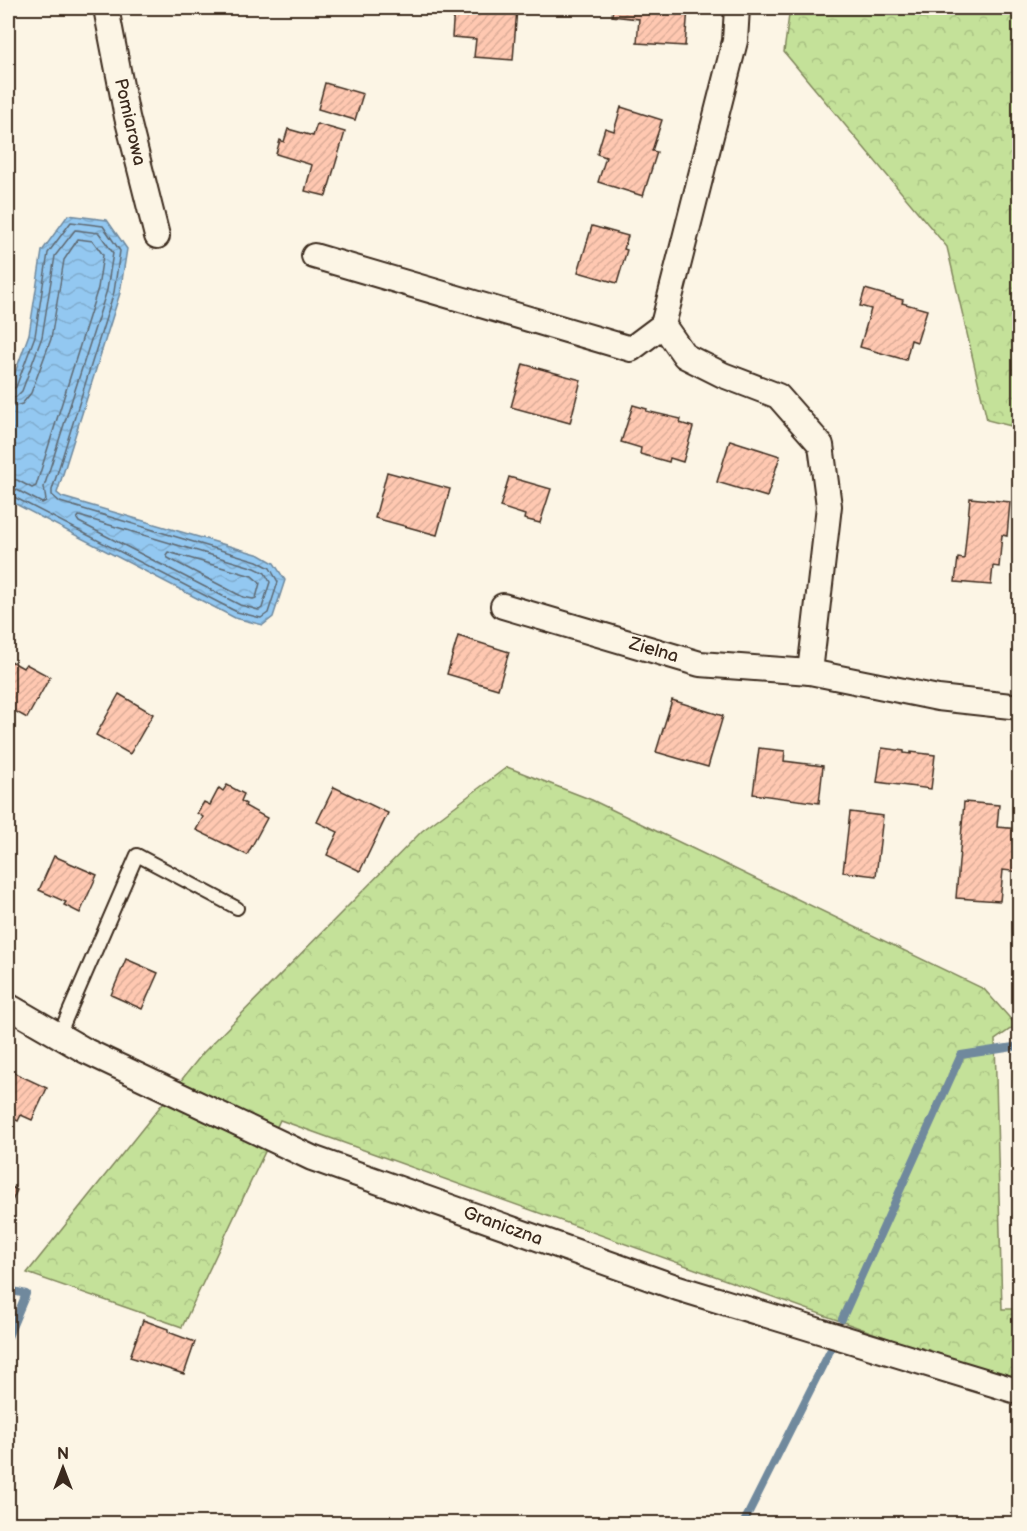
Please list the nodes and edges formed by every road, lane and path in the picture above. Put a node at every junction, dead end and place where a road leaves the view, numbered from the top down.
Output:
1 (106, 8) edge
2 (737, 8) edge
3 (157, 236) dead end
4 (314, 256) dead end
5 (663, 325) junction
6 (503, 606) dead end
7 (810, 672) junction
8 (1020, 707) edge
9 (237, 908) dead end
10 (8, 1006) edge
11 (59, 1035) junction
12 (1020, 1392) edge

1 - 3 street, Pomiarowa
2 - 5 street
4 - 5 street
5 - 7 street
6 - 7 street, Zielna
7 - 8 street, Zielna
9 - 11 lane
10 - 11 street, Graniczna
11 - 12 street, Graniczna

